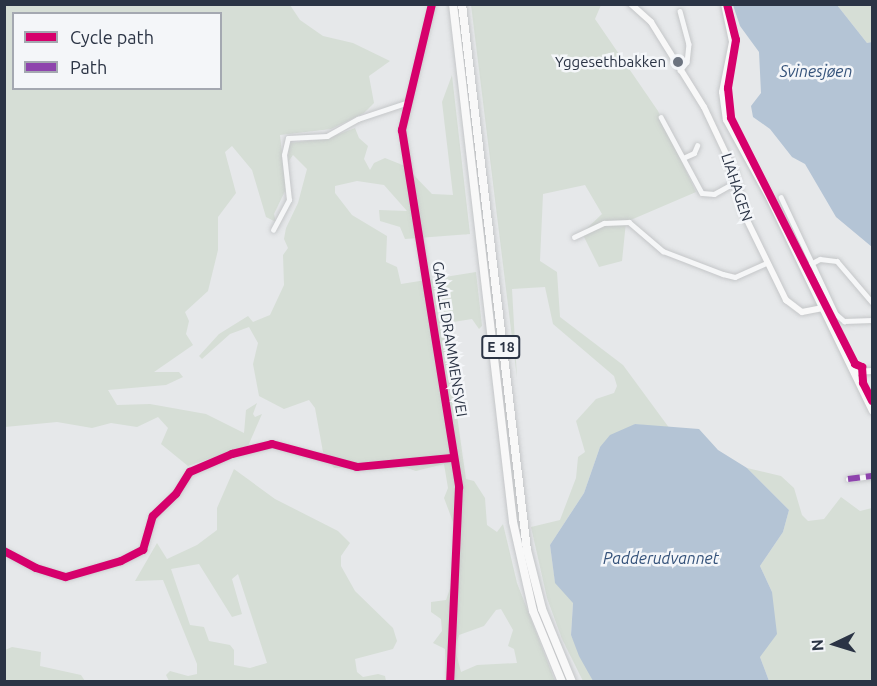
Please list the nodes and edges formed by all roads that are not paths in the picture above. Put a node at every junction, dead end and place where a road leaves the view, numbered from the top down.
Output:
1 (432, 4) edge
2 (453, 4) edge
3 (462, 4) edge
4 (631, 4) edge
5 (724, 4) edge
6 (680, 11) dead end
7 (680, 71) junction
8 (406, 103) junction
9 (661, 117) dead end
10 (697, 146) dead end
11 (683, 158) junction
12 (737, 181) junction
13 (781, 197) dead end
14 (273, 230) dead end
15 (574, 237) dead end
16 (768, 263) junction
17 (812, 263) junction
18 (803, 268) junction
19 (873, 302) edge
20 (823, 308) junction
21 (873, 320) edge
22 (873, 371) edge
23 (855, 375) junction
24 (873, 411) edge
25 (453, 458) junction
26 (873, 476) edge
27 (848, 479) dead end
28 (4, 551) edge
29 (450, 681) edge
30 (562, 681) edge
31 (572, 681) edge

1 - 8 street, GAMLE DRAMMENSVEI
2 - 30 highway, E 18
3 - 31 highway, E 18
4 - 7 main road, LIAHAGEN
5 - 18 main road
6 - 7 street
7 - 12 main road, LIAHAGEN
8 - 14 street
8 - 25 street, GAMLE DRAMMENSVEI
9 - 11 street
10 - 11 street
11 - 12 street
12 - 16 main road, LIAHAGEN
13 - 17 street
15 - 16 street
16 - 20 main road, LIAHAGEN
17 - 18 street
17 - 19 street
17 - 21 street
18 - 20 main road
20 - 23 main road
22 - 23 main road
23 - 24 main road
25 - 28 street
25 - 29 street, GAMLE DRAMMENSVEI
26 - 27 street

